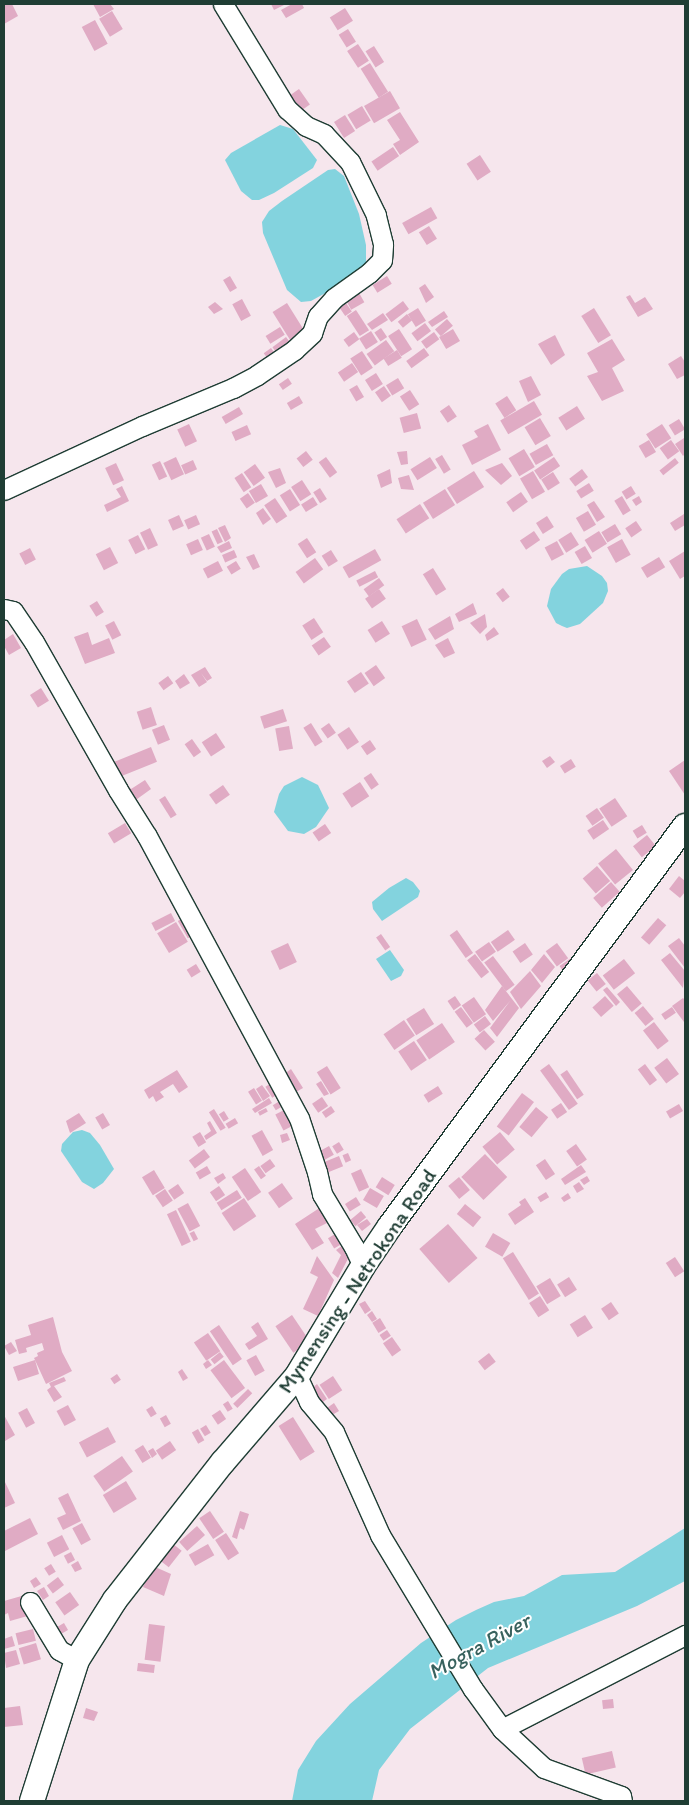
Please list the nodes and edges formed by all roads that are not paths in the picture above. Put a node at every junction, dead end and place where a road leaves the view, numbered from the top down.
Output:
1 (223, 4) edge
2 (4, 490) edge
3 (4, 609) edge
4 (685, 826) edge
5 (363, 1266) junction
6 (297, 1376) junction
7 (30, 1602) dead end
8 (685, 1635) edge
9 (77, 1660) junction
10 (502, 1729) junction
11 (32, 1801) edge
12 (622, 1801) edge

1 - 2 street
3 - 5 street
4 - 5 main road, Mymensing - Netrokona Road
5 - 6 main road, Mymensing - Netrokona Road
6 - 9 main road, Mymensing - Netrokona Road
6 - 10 street
7 - 9 street
8 - 10 street
9 - 11 main road, Mymensing - Netrokona Road
10 - 12 street

